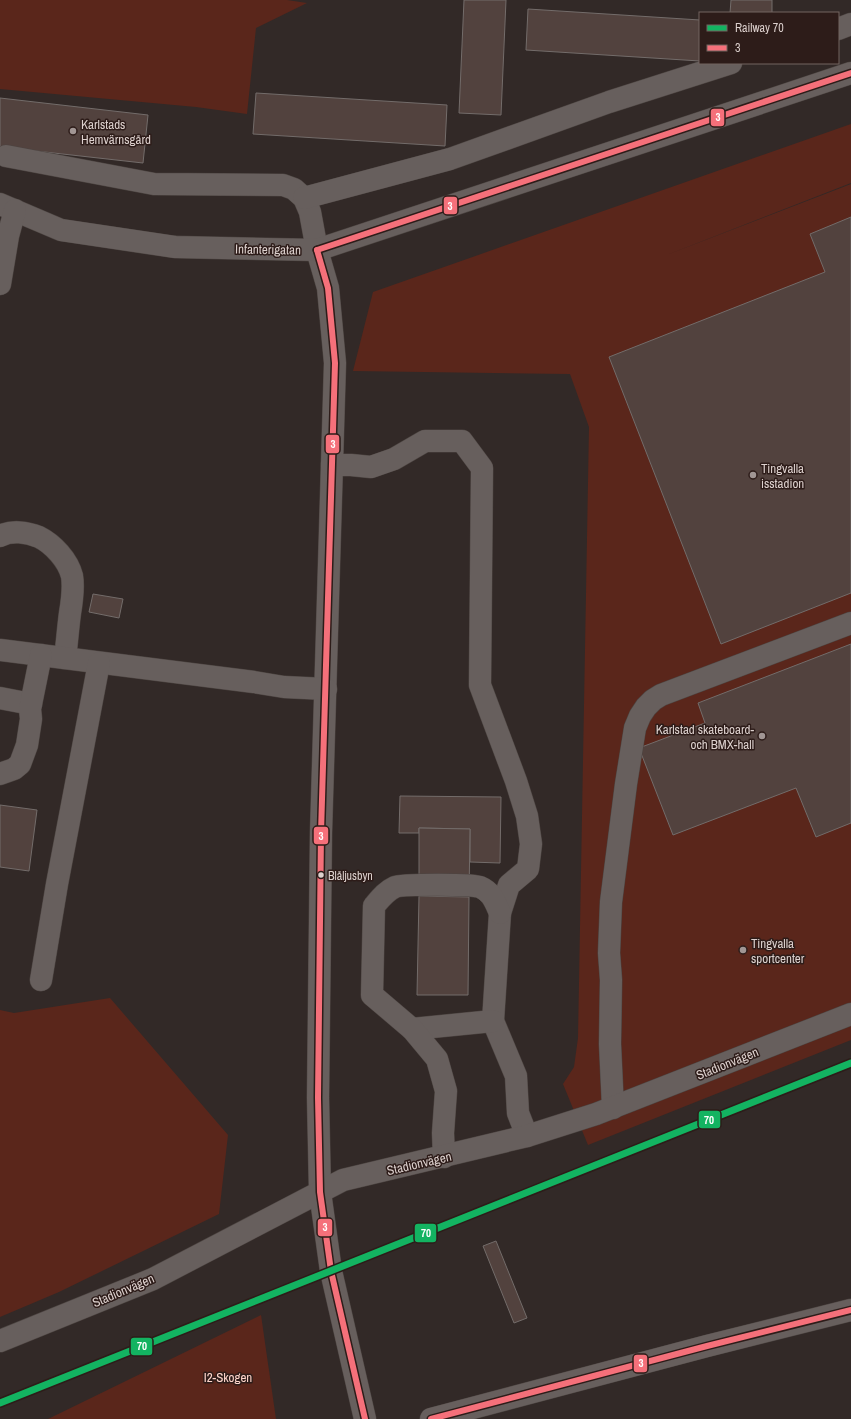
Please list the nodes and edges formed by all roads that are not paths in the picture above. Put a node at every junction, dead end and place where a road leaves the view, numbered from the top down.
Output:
1 (851, 24) edge
2 (839, 29) edge
3 (728, 64) edge
4 (851, 73) edge
5 (6, 156) dead end
6 (304, 198) junction
7 (7, 207) edge
8 (317, 250) junction
9 (0, 284) edge
10 (332, 465) junction
11 (0, 536) edge
12 (851, 624) edge
13 (0, 650) edge
14 (41, 655) junction
15 (65, 658) junction
16 (98, 663) junction
17 (326, 690) junction
18 (0, 698) edge
19 (31, 704) junction
20 (0, 774) edge
21 (500, 913) junction
22 (40, 980) dead end
23 (851, 1014) edge
24 (493, 1021) junction
25 (412, 1029) junction
26 (613, 1108) junction
27 (527, 1136) junction
28 (444, 1157) junction
29 (320, 1192) junction
30 (851, 1313) edge
31 (0, 1341) edge
32 (365, 1419) edge
33 (431, 1419) edge

1 - 2 street
3 - 6 street
4 - 8 street, Infanterigatan
5 - 6 street
6 - 8 street
7 - 8 street, Infanterigatan
7 - 9 street
8 - 10 street
10 - 17 street
10 - 21 street
11 - 15 street
12 - 26 street
13 - 14 street
14 - 15 street
14 - 19 street
15 - 16 street
16 - 17 street
16 - 22 street
17 - 29 street
18 - 19 street
19 - 20 street
21 - 24 street
21 - 25 street
23 - 26 street, Stadionvägen
24 - 25 street
24 - 27 street
25 - 28 street
26 - 27 street, Stadionvägen
27 - 28 street, Stadionvägen
28 - 29 street, Stadionvägen
29 - 31 street, Stadionvägen
29 - 32 street
30 - 33 street

